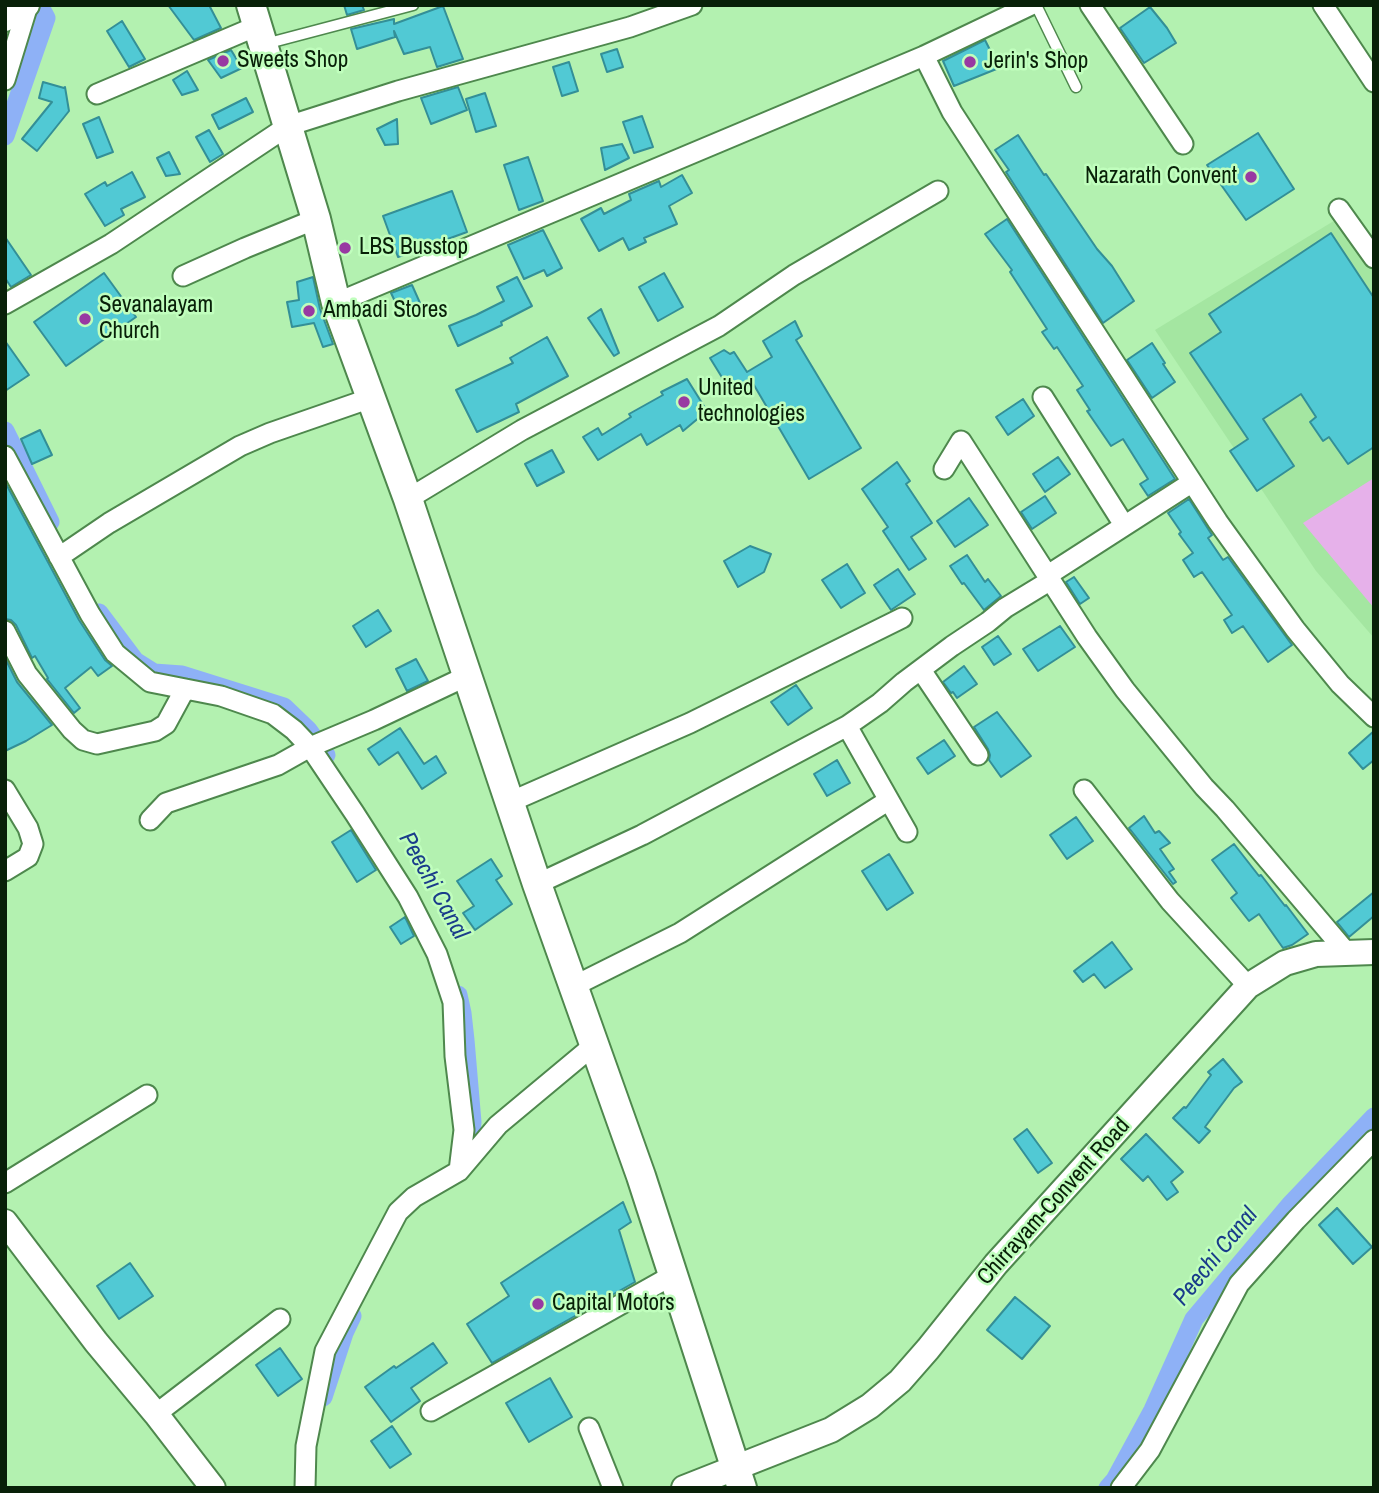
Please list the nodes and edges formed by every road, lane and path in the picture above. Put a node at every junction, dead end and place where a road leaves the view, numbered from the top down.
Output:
1 (27, 5) edge
2 (413, 5) edge
3 (692, 5) edge
4 (1090, 5) edge
5 (1322, 5) edge
6 (1027, 6) edge
7 (5, 19) edge
8 (257, 25) edge
9 (924, 56) junction
10 (5, 80) edge
11 (1374, 82) edge
12 (1076, 86) dead end
13 (97, 94) dead end
14 (288, 126) junction
15 (1183, 144) dead end
16 (938, 191) dead end
17 (1339, 209) dead end
18 (316, 219) junction
19 (1374, 258) edge
20 (183, 276) dead end
21 (336, 303) junction
22 (5, 304) edge
23 (1043, 397) dead end
24 (371, 398) junction
25 (5, 456) edge
26 (944, 469) dead end
27 (1191, 483) junction
28 (408, 499) junction
29 (1124, 525) junction
30 (59, 557) junction
31 (1049, 578) junction
32 (902, 618) dead end
33 (5, 631) edge
34 (921, 670) junction
35 (467, 676) junction
36 (186, 689) junction
37 (1374, 717) edge
38 (847, 726) junction
39 (310, 747) junction
40 (978, 755) dead end
41 (5, 790) edge
42 (1084, 790) dead end
43 (889, 800) junction
44 (510, 802) junction
45 (150, 820) dead end
46 (907, 832) dead end
47 (5, 871) edge
48 (537, 884) junction
49 (1347, 953) junction
50 (1374, 953) edge
51 (574, 986) junction
52 (1248, 986) junction
53 (594, 1045) junction
54 (147, 1095) dead end
55 (1374, 1140) edge
56 (459, 1171) junction
57 (5, 1183) edge
58 (5, 1222) edge
59 (673, 1275) junction
60 (280, 1319) dead end
61 (431, 1411) dead end
62 (156, 1414) junction
63 (589, 1428) dead end
64 (739, 1478) edge
65 (214, 1488) edge
66 (305, 1488) edge
67 (612, 1488) edge
68 (684, 1488) edge
69 (1121, 1488) edge

1 - 7 street
1 - 10 street
2 - 8 lane
3 - 14 street
4 - 15 street
5 - 11 street
6 - 9 street
6 - 12 lane
8 - 13 street
8 - 14 main road
9 - 21 street
9 - 27 street
14 - 18 main road
14 - 22 street
16 - 28 street
17 - 19 street
18 - 20 street
18 - 21 main road
21 - 24 main road
23 - 29 street
24 - 28 main road
24 - 30 street
25 - 30 street
26 - 31 street
27 - 29 street
27 - 37 street
28 - 35 main road
29 - 31 street
30 - 36 street
31 - 34 street
31 - 49 street
32 - 44 street
33 - 36 street
34 - 38 street
34 - 40 street
35 - 39 street
35 - 44 main road
36 - 39 street
38 - 43 street
38 - 48 street
39 - 45 street
39 - 56 street
41 - 47 street
42 - 52 street
43 - 46 street
43 - 51 street
44 - 48 main road
48 - 51 main road
49 - 50 street, Chirrayam-Convent Road
49 - 52 street, Chirrayam-Convent Road
51 - 53 main road
52 - 64 street, Chirrayam-Convent Road
53 - 56 street
53 - 59 main road
54 - 57 street
55 - 69 street
56 - 66 street
58 - 62 street
59 - 61 street
59 - 64 main road
60 - 62 street
62 - 65 street
63 - 67 street
64 - 68 street, Chirrayam-Convent Road

